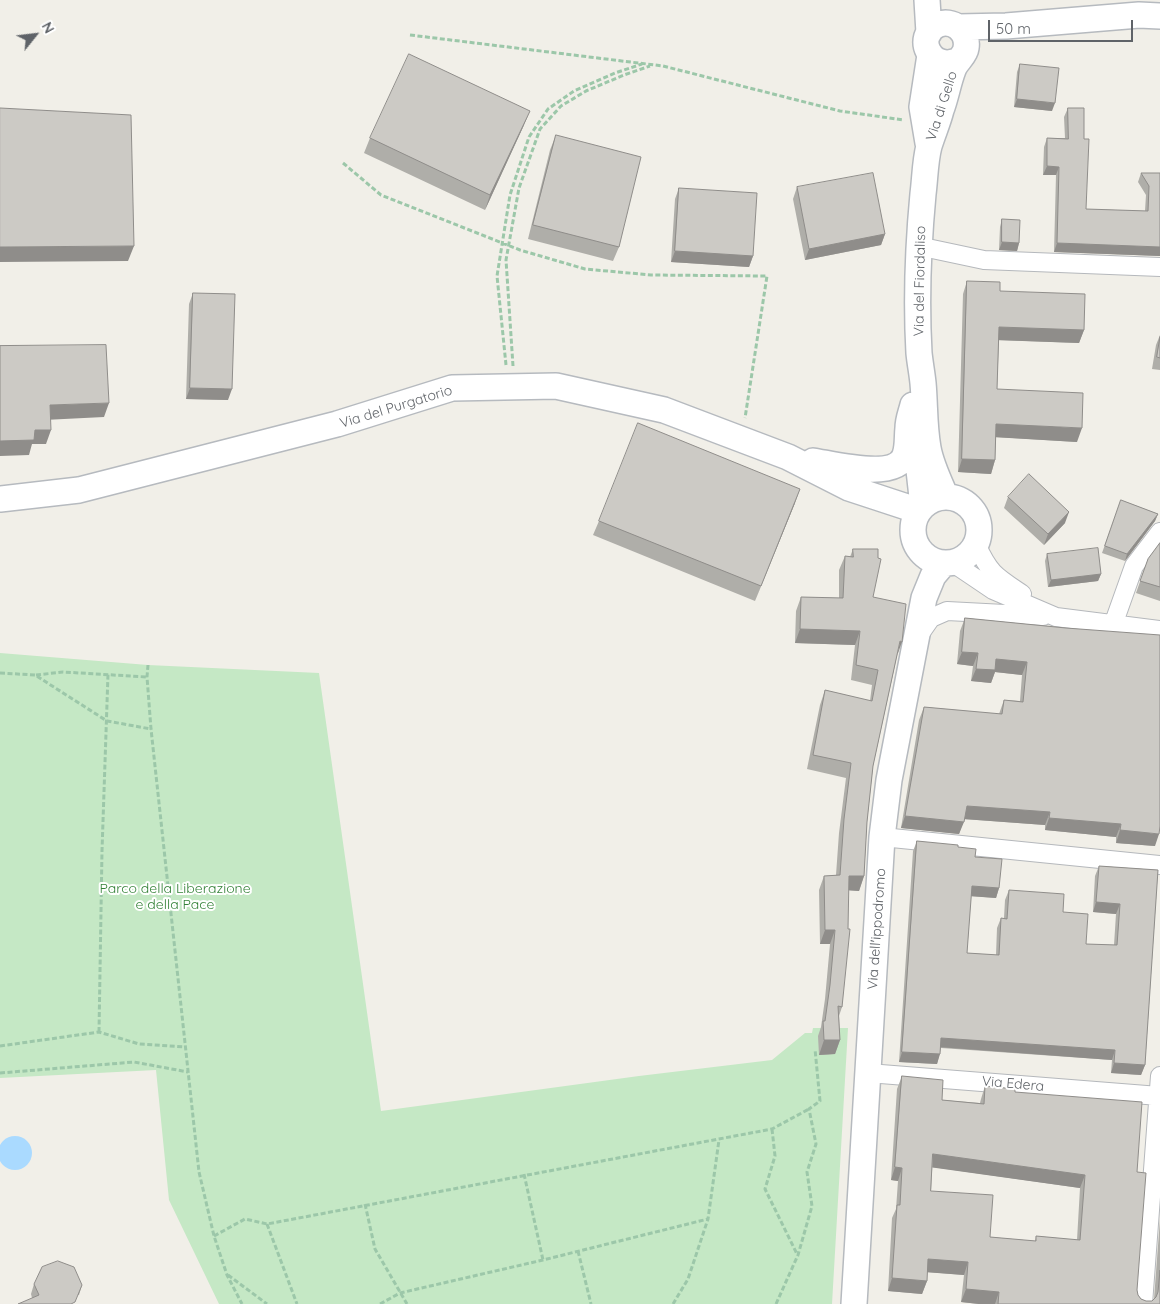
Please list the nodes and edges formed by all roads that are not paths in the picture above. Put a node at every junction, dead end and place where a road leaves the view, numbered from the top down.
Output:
1 (927, 0) edge
2 (1160, 16) edge
3 (1160, 22) edge
4 (947, 35) edge
5 (928, 148) joint
6 (918, 246) junction
7 (1160, 267) edge
8 (919, 354) junction
9 (913, 405) junction
10 (788, 458) junction
11 (0, 499) edge
12 (925, 512) junction
13 (1160, 532) edge
14 (976, 544) junction
15 (948, 563) junction
16 (1056, 617) junction
17 (1113, 625) junction
18 (1160, 630) edge
19 (916, 639) junction
20 (882, 837) junction
21 (1160, 865) edge
22 (868, 1073) junction
23 (1160, 1076) edge
24 (1159, 1096) junction
25 (854, 1304) edge
26 (1143, 1304) edge

1 - 4 street, Via di Gello
2 - 4 street
3 - 4 street
4 - 5 street, Via di Gello
5 - 6 street, Via del Fiordaliso
6 - 7 street
6 - 8 street, Via del Fiordaliso
8 - 9 street, Via del Fiordaliso
8 - 12 street, Via del Fiordaliso
9 - 10 street
9 - 12 street, Via del Fiordaliso
10 - 11 street, Via del Purgatorio
10 - 12 street
12 - 14 street
12 - 15 street
13 - 17 street
14 - 15 street
14 - 16 street
15 - 16 street
15 - 19 street, Via dell'ippodromo
16 - 17 street
16 - 19 street
17 - 18 street
19 - 20 street, Via dell'ippodromo
20 - 21 street
20 - 22 street, Via dell'ippodromo
22 - 24 street, Via Edera
22 - 25 street, Via dell'ippodromo
23 - 24 street
24 - 26 street

